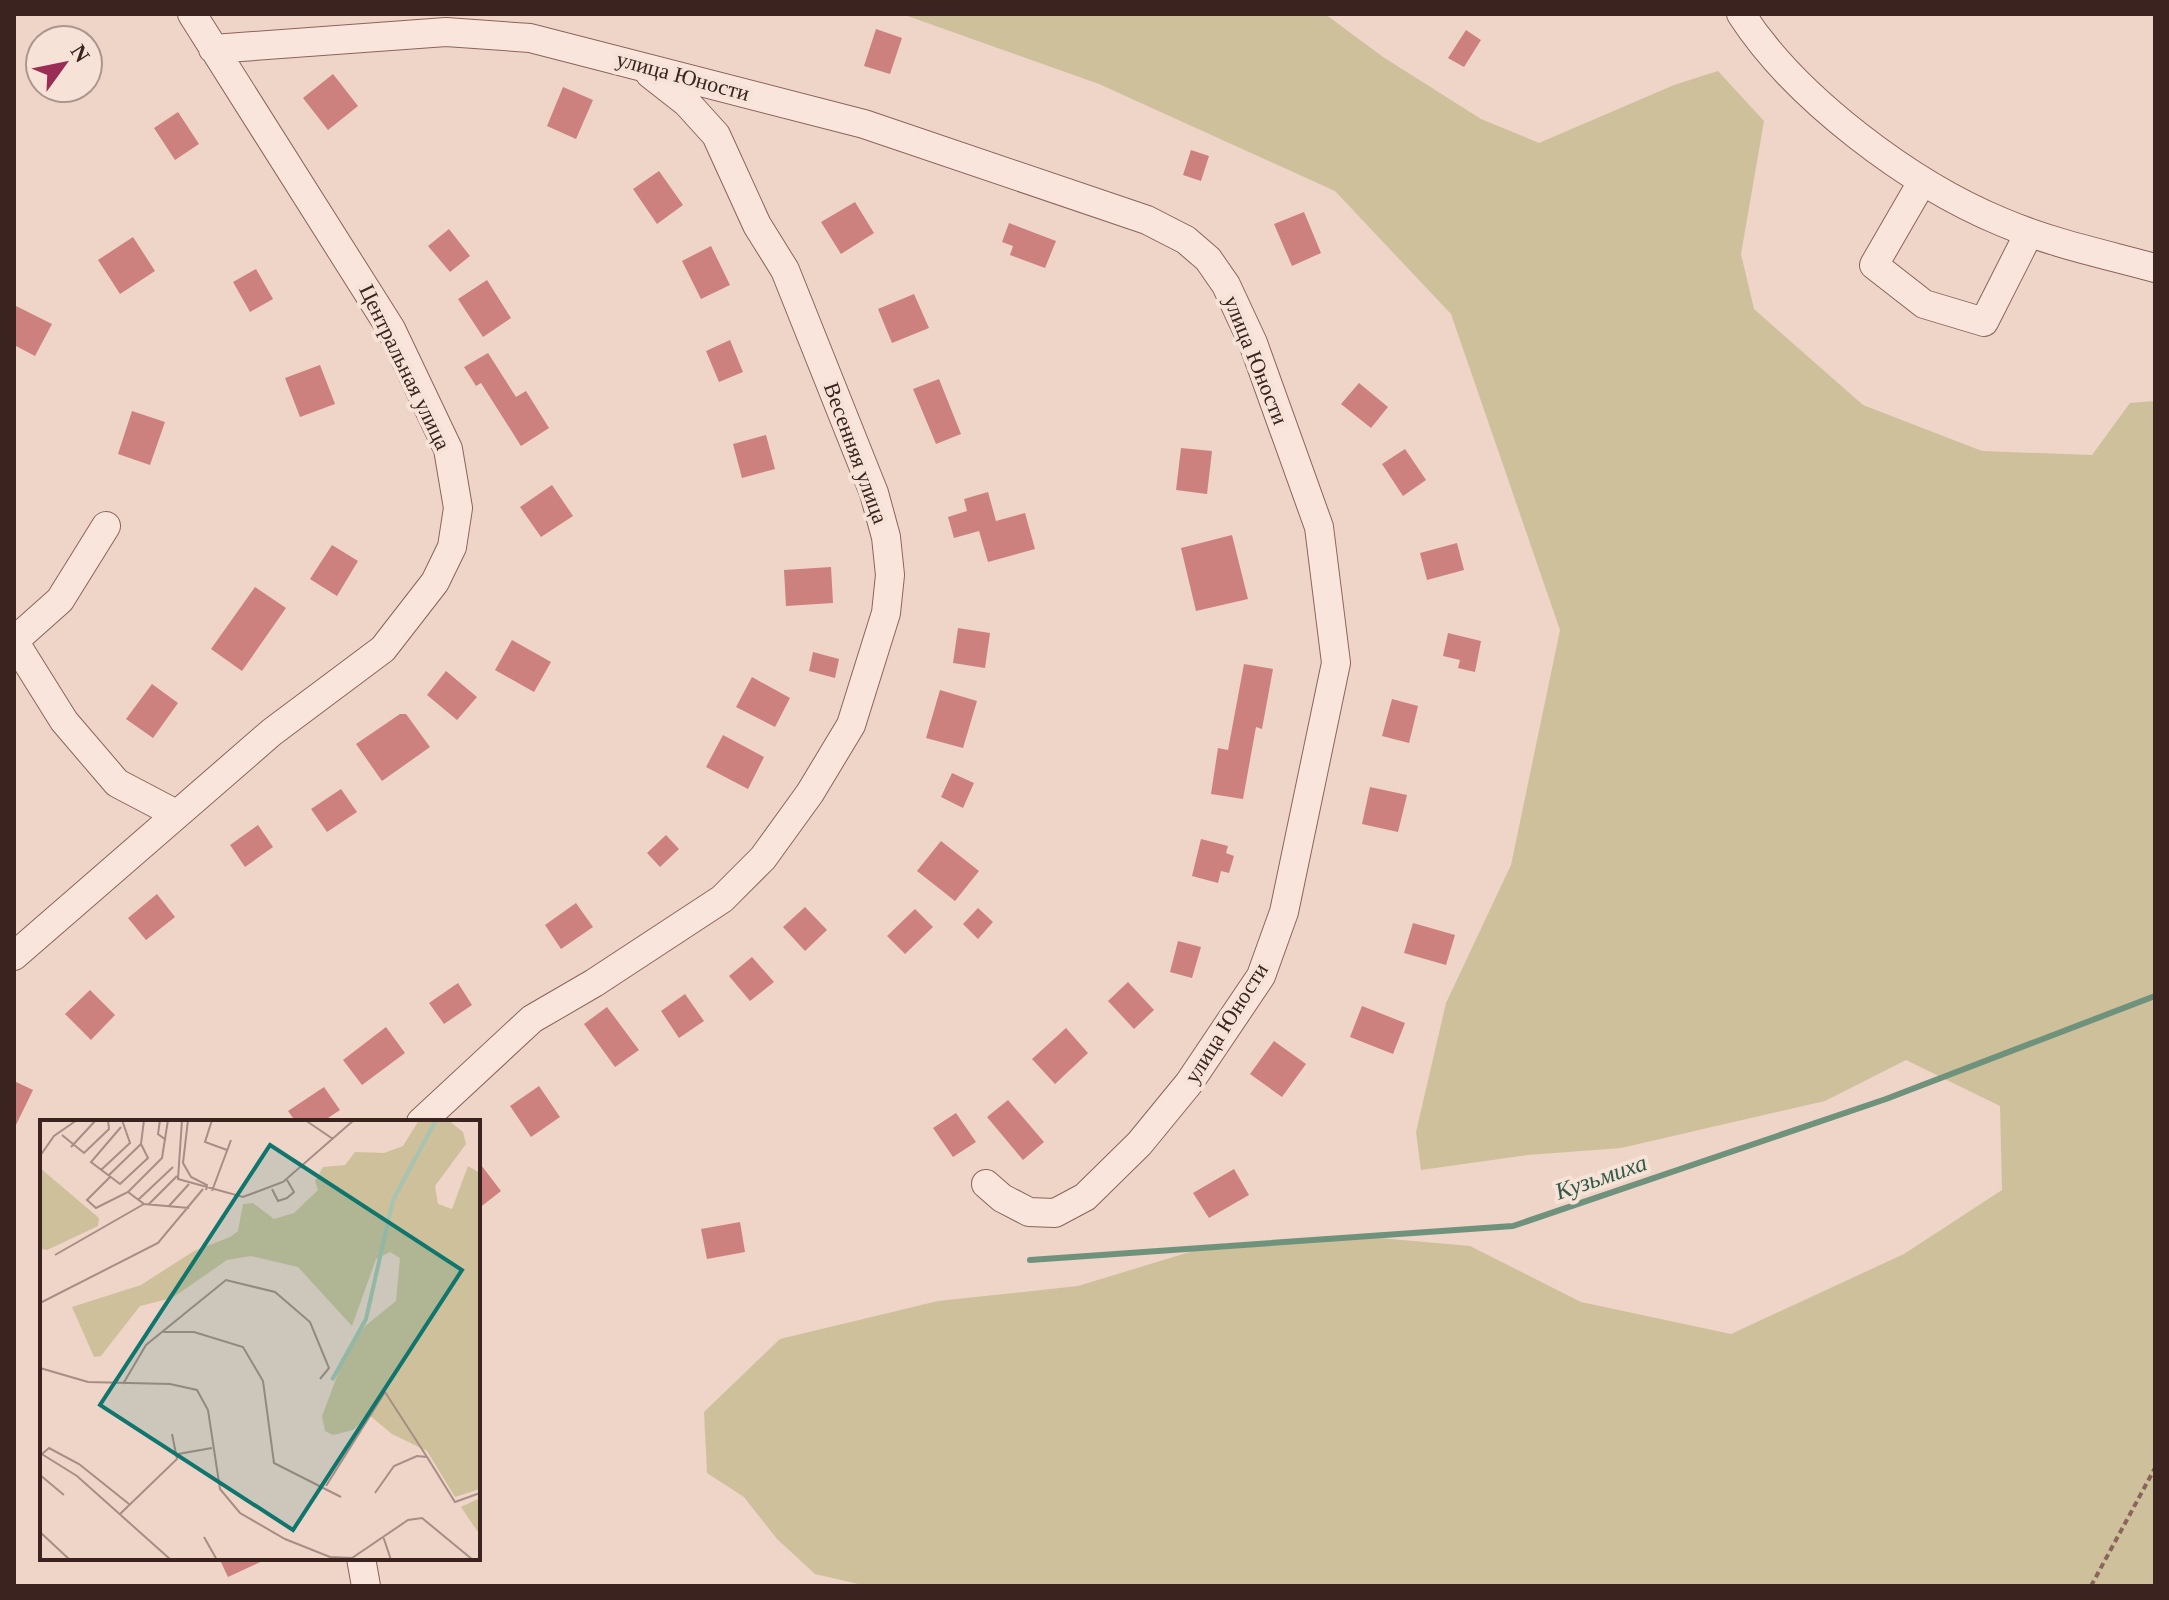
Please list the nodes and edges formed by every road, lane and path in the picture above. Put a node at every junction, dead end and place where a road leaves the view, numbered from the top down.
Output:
1 (192, 14) edge
2 (1741, 14) edge
3 (213, 49) junction
4 (646, 70) junction
5 (1922, 182) junction
6 (2029, 233) junction
7 (2155, 268) edge
8 (106, 526) dead end
9 (14, 641) edge
10 (176, 814) junction
11 (14, 956) edge
12 (423, 1120) edge
13 (986, 1184) dead end
14 (2155, 1468) edge
15 (361, 1560) edge
16 (366, 1586) edge
17 (2091, 1586) edge

1 - 3 street, Центральная улица
2 - 5 street
3 - 4 street, улица Юности
3 - 10 street, Центральная улица
4 - 12 street, Весенняя улица
4 - 13 street, улица Юности
5 - 6 street
5 - 6 street
6 - 7 street
8 - 9 street
9 - 10 street
10 - 11 street, Центральная улица
14 - 17 path
15 - 16 street

